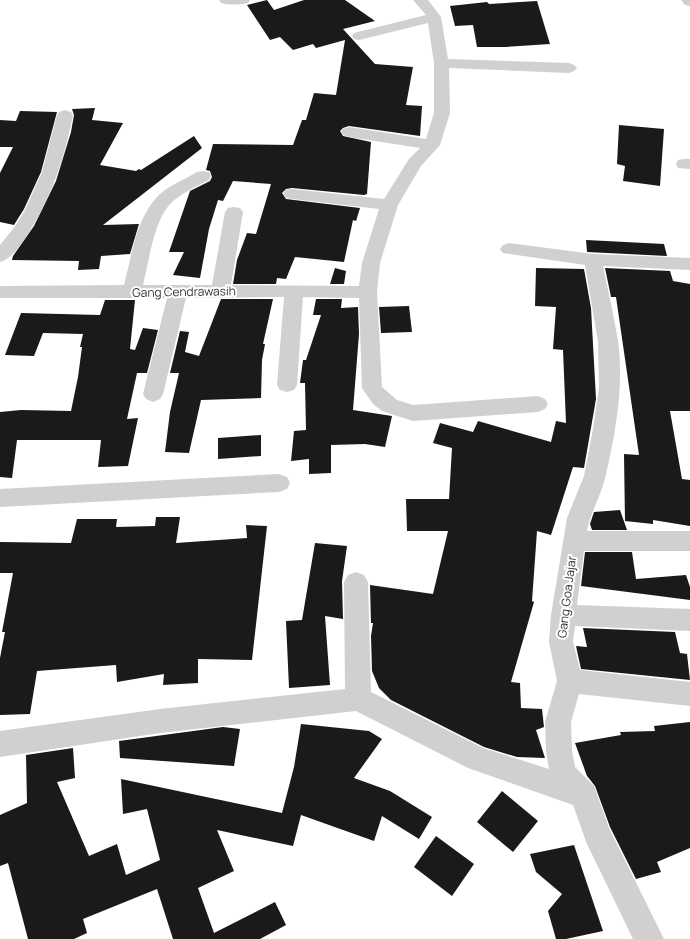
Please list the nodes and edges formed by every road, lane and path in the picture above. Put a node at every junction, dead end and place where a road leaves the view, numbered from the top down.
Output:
1 (226, 0) edge
2 (243, 0) edge
3 (420, 0) edge
4 (434, 17) junction
5 (359, 36) dead end
6 (441, 63) junction
7 (569, 68) dead end
8 (65, 115) dead end
9 (349, 132) dead end
10 (432, 145) junction
11 (203, 176) dead end
12 (292, 194) dead end
13 (389, 206) junction
14 (234, 212) dead end
15 (509, 249) dead end
16 (0, 256) edge
17 (593, 260) junction
18 (690, 264) edge
19 (294, 290) junction
20 (220, 291) junction
21 (0, 292) edge
22 (132, 292) junction
23 (178, 292) junction
24 (368, 292) junction
25 (287, 385) dead end
26 (153, 394) dead end
27 (538, 404) dead end
28 (280, 483) dead end
29 (0, 498) edge
30 (575, 541) junction
31 (690, 541) edge
32 (356, 582) dead end
33 (563, 615) junction
34 (690, 620) edge
35 (570, 681) junction
36 (690, 694) edge
37 (358, 700) junction
38 (0, 744) edge
39 (584, 796) junction
40 (650, 939) edge

1 - 2 street
3 - 4 street
4 - 5 street
4 - 6 street
6 - 7 street
6 - 10 street
8 - 16 street
9 - 10 street
10 - 13 street
11 - 22 street
12 - 13 street
13 - 24 street
14 - 20 street
15 - 17 street
17 - 18 street
17 - 30 street, Gang Goa Jajar
19 - 20 street, Gang Cendrawasih
19 - 24 street, Gang Cendrawasih
19 - 25 street
20 - 23 street, Gang Cendrawasih
21 - 22 street, Gang Cendrawasih
22 - 23 street, Gang Cendrawasih
23 - 26 street
24 - 27 street
28 - 29 street
30 - 31 street
30 - 33 street, Gang Goa Jajar
32 - 37 street
33 - 34 street
33 - 35 street, Gang Goa Jajar
35 - 36 street
35 - 39 street, Gang Goa Jajar
37 - 38 street
37 - 39 street
39 - 40 street, Gang Goa Jajar

